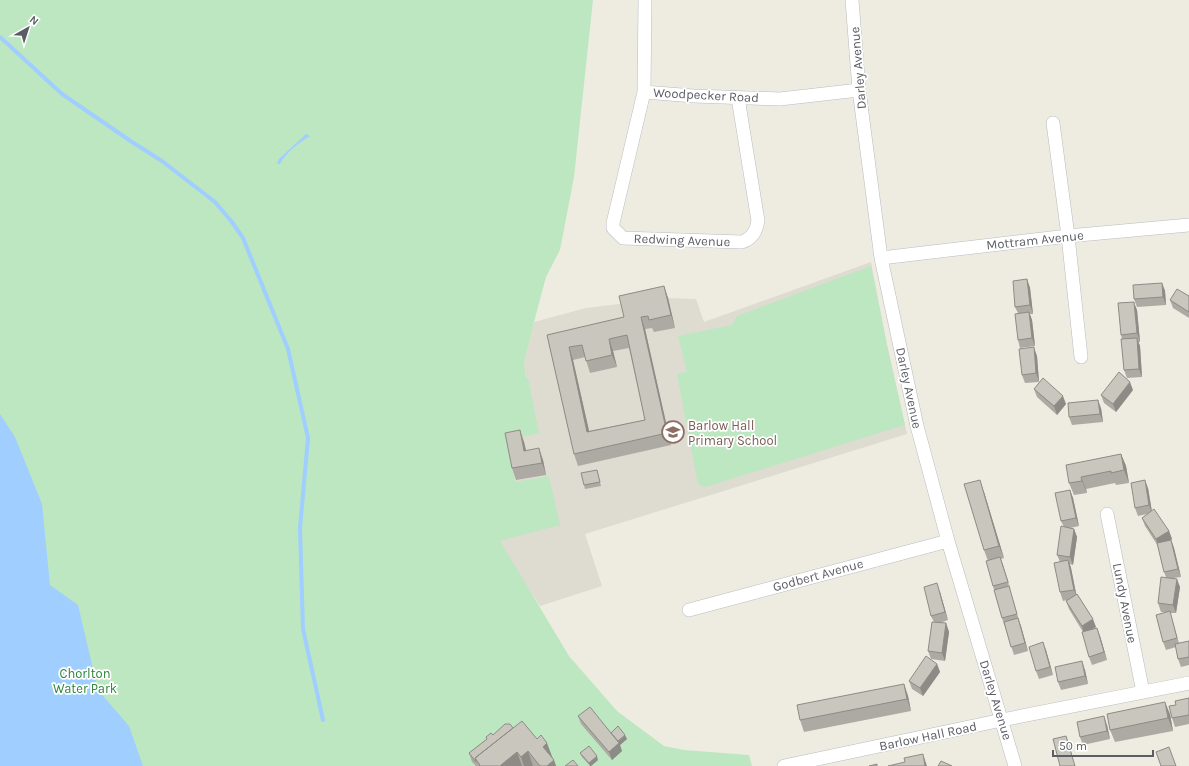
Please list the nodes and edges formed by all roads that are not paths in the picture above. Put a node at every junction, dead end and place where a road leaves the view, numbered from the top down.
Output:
1 (645, 0) edge
2 (852, 0) edge
3 (859, 90) junction
4 (644, 92) junction
5 (738, 98) junction
6 (1053, 123) dead end
7 (1189, 225) edge
8 (1068, 236) junction
9 (881, 258) junction
10 (1081, 357) dead end
11 (1107, 514) dead end
12 (948, 541) junction
13 (689, 610) dead end
14 (1189, 683) edge
15 (1143, 692) junction
16 (1002, 720) junction
17 (784, 766) edge
18 (1015, 766) edge

1 - 4 street, Woodpecker Road
2 - 3 street, Darley Avenue
3 - 5 street, Woodpecker Road
3 - 9 street, Darley Avenue
4 - 5 street, Woodpecker Road
4 - 5 street, Redwing Avenue
6 - 8 street
7 - 8 street, Mottram Avenue
8 - 9 street, Mottram Avenue
8 - 10 street
9 - 12 street, Darley Avenue
11 - 15 street, Lundy Avenue
12 - 13 street, Godbert Avenue
12 - 16 street, Darley Avenue
14 - 15 street, Barlow Hall Road
15 - 16 street, Barlow Hall Road
16 - 17 street, Barlow Hall Road
16 - 18 street, Darley Avenue

